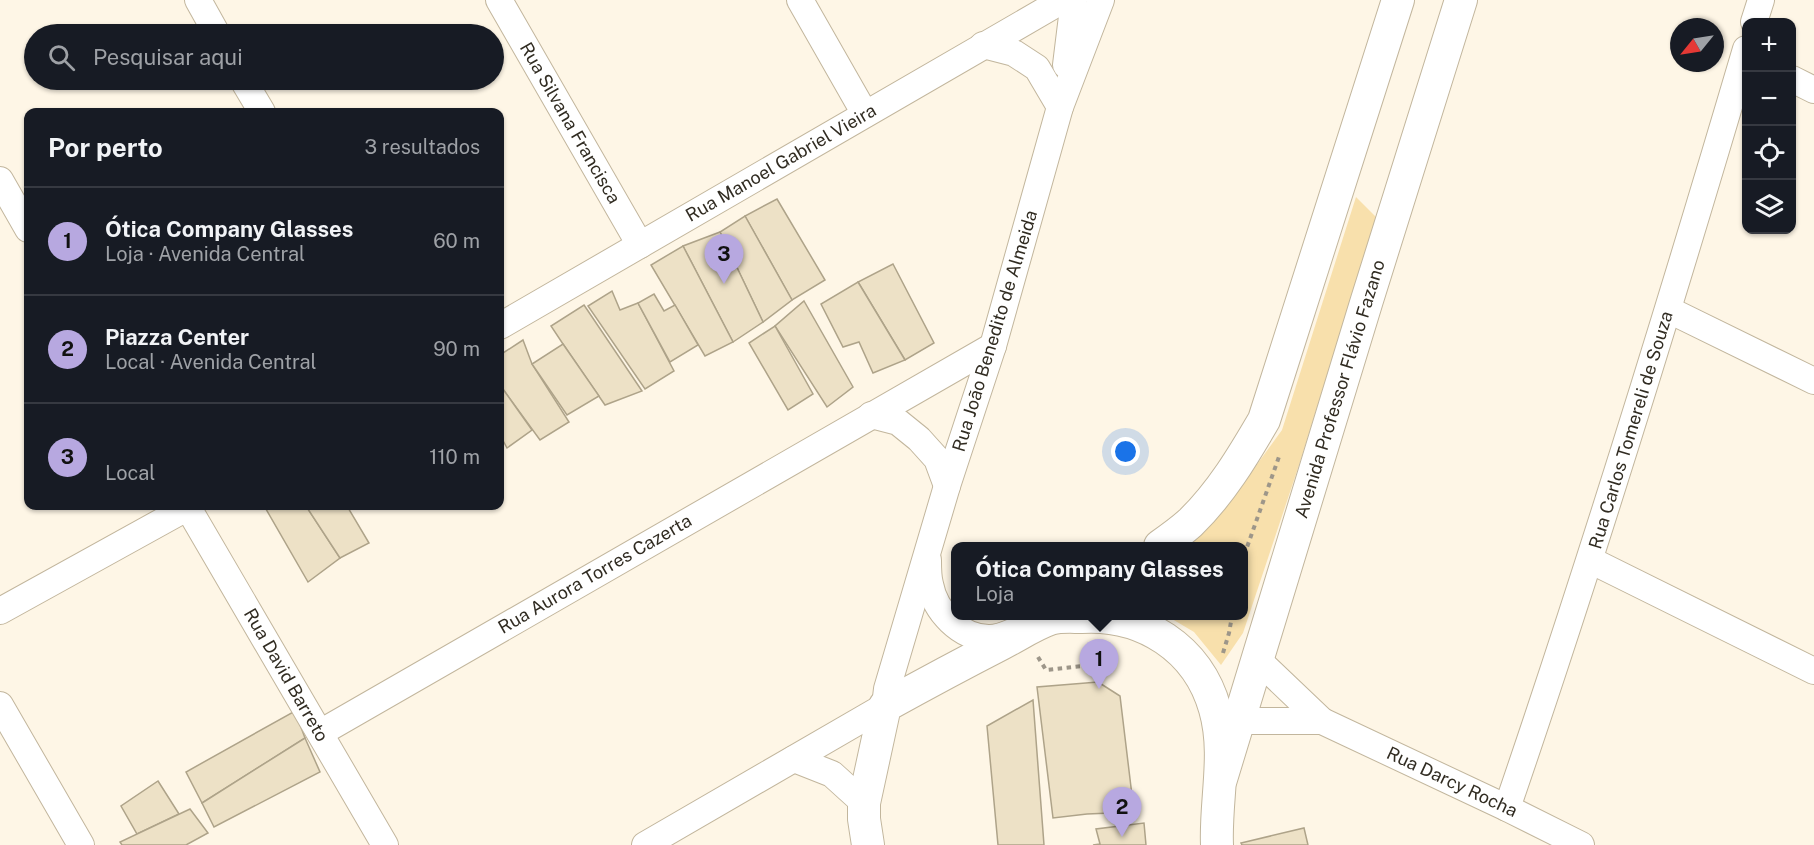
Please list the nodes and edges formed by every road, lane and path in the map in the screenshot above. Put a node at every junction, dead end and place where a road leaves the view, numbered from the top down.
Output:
1 (198, 0) edge
2 (499, 0) edge
3 (800, 0) edge
4 (1063, 0) edge
5 (1074, 0) edge
6 (1101, 0) edge
7 (1398, 0) edge
8 (1461, 0) edge
9 (1761, 0) edge
10 (1755, 18) edge
11 (211, 24) edge
12 (983, 45) junction
13 (1742, 67) edge
14 (1796, 81) edge
15 (249, 90) edge
16 (1814, 90) edge
17 (1060, 107) junction
18 (260, 108) edge
19 (865, 114) junction
20 (0, 180) edge
21 (24, 222) edge
22 (640, 245) junction
23 (1669, 310) junction
24 (504, 324) edge
25 (993, 346) junction
26 (1814, 381) edge
27 (871, 415) junction
28 (947, 486) junction
29 (181, 510) edge
30 (190, 510) edge
31 (1165, 542) edge
32 (927, 554) junction
33 (1590, 560) junction
34 (0, 612) edge
35 (1045, 620) edge
36 (1047, 620) edge
37 (1125, 620) edge
38 (1231, 620) edge
39 (1112, 640) dead end
40 (1035, 652) dead end
41 (1223, 653) dead end
42 (1258, 660) junction
43 (1814, 671) edge
44 (0, 705) edge
45 (885, 706) junction
46 (1239, 721) junction
47 (1322, 721) junction
48 (320, 733) junction
49 (794, 759) junction
50 (1221, 779) junction
51 (864, 803) junction
52 (1507, 808) junction
53 (81, 845) edge
54 (385, 845) edge
55 (645, 845) edge
56 (868, 845) edge
57 (1217, 845) edge
58 (1581, 845) edge

1 - 11 street
2 - 22 street, Rua Silvana Francisca
3 - 19 street
4 - 12 street, Rua Manoel Gabriel Vieira
5 - 17 street, Rua João Benedito de Almeida
6 - 17 street, Rua João Benedito de Almeida
7 - 31 street
8 - 42 street, Avenida Professor Flávio Fazano
9 - 10 street
12 - 17 street
12 - 19 street, Rua Manoel Gabriel Vieira
13 - 23 street, Rua Carlos Tomereli de Souza
14 - 16 street
15 - 18 street
17 - 25 street, Rua João Benedito de Almeida
19 - 22 street, Rua Manoel Gabriel Vieira
20 - 21 street
22 - 24 street, Rua Manoel Gabriel Vieira
23 - 26 street
23 - 33 street, Rua Carlos Tomereli de Souza
25 - 27 street, Rua Aurora Torres Cazerta
25 - 28 street, Rua João Benedito de Almeida
27 - 28 street
27 - 48 street, Rua Aurora Torres Cazerta
28 - 32 street, Rua João Benedito de Almeida
29 - 34 street
30 - 48 street, Rua David Barreto
32 - 35 street, Rua João Benedito de Almeida
32 - 45 street, Rua João Benedito de Almeida
33 - 43 street
33 - 52 street, Rua Carlos Tomereli de Souza
36 - 45 street
37 - 50 street
38 - 41 path
39 - 40 path
42 - 46 street, Avenida Professor Flávio Fazano
42 - 47 street, Rua Darcy Rocha
44 - 53 street
45 - 49 street
45 - 51 street
46 - 47 street, Rua Darcy Rocha
46 - 50 street, Avenida Professor Flávio Fazano
47 - 52 street, Rua Darcy Rocha
48 - 54 street, Rua David Barreto
49 - 51 street
49 - 55 street
50 - 57 street
51 - 56 street
52 - 58 street, Rua Darcy Rocha

